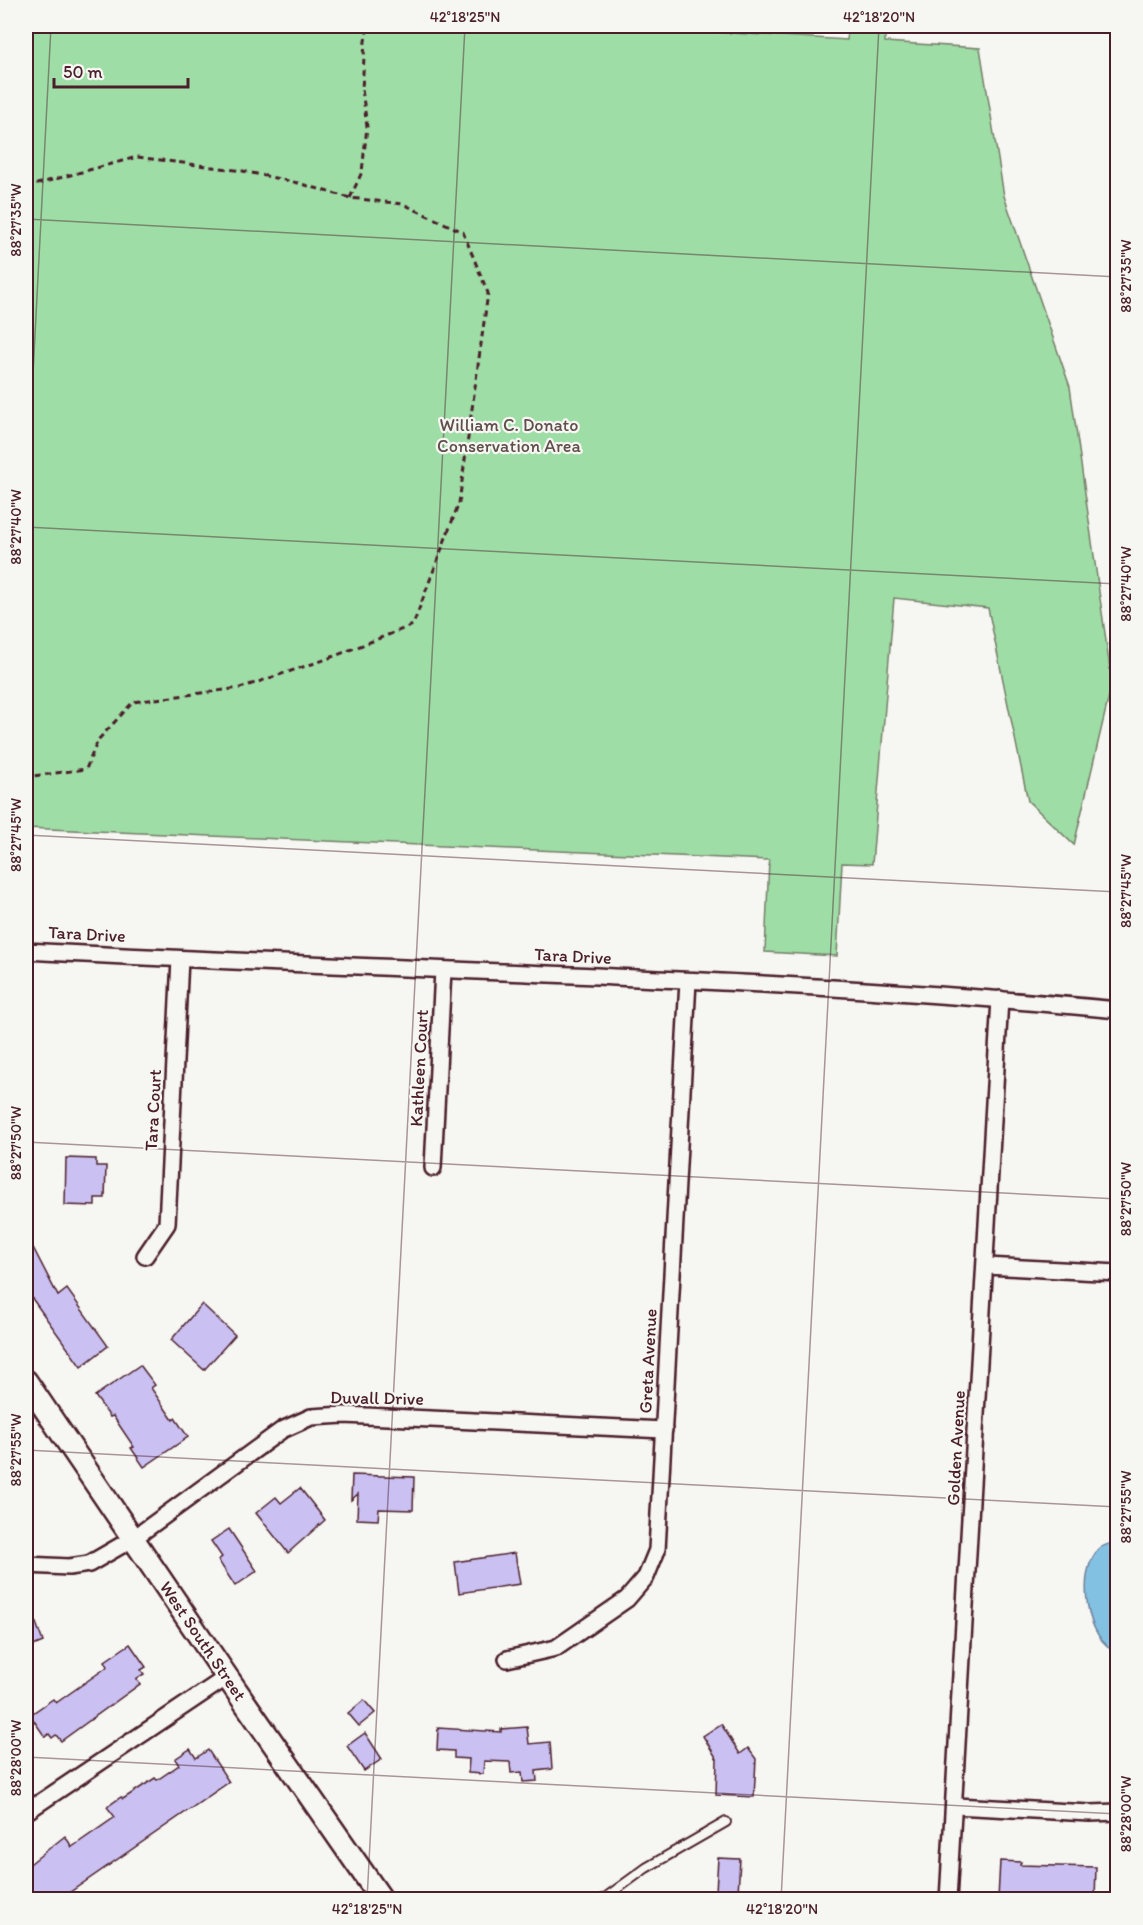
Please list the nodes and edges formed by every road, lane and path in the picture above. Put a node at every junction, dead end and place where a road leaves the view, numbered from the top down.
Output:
1 (368, 26) edge
2 (26, 187) edge
3 (350, 198) junction
4 (26, 777) edge
5 (26, 951) edge
6 (180, 959) junction
7 (443, 970) junction
8 (688, 981) junction
9 (1000, 999) junction
10 (1118, 1010) edge
11 (433, 1168) dead end
12 (145, 1256) dead end
13 (986, 1266) junction
14 (1118, 1273) edge
15 (26, 1381) edge
16 (664, 1430) junction
17 (134, 1538) junction
18 (26, 1565) edge
19 (507, 1659) dead end
20 (227, 1677) junction
21 (955, 1806) junction
22 (26, 1812) edge
23 (1118, 1812) edge
24 (726, 1822) dead end
25 (382, 1899) edge
26 (602, 1899) edge
27 (948, 1899) edge

1 - 3 path
2 - 3 path
3 - 4 path
5 - 6 street, Tara Drive
6 - 7 street, Tara Drive
6 - 12 street, Tara Court
7 - 8 street, Tara Drive
7 - 11 street, Kathleen Court
8 - 9 street, Tara Drive
8 - 16 street, Greta Avenue
9 - 10 street, Tara Drive
9 - 13 street, Golden Avenue
13 - 14 street
13 - 21 street, Golden Avenue
15 - 17 street, West South Street
16 - 17 street, Duvall Drive
16 - 19 street, Greta Avenue
17 - 18 street, Duvall Drive
17 - 20 street, West South Street
20 - 22 street
20 - 25 street, West South Street
21 - 23 street
21 - 27 street, Golden Avenue
24 - 26 lane

